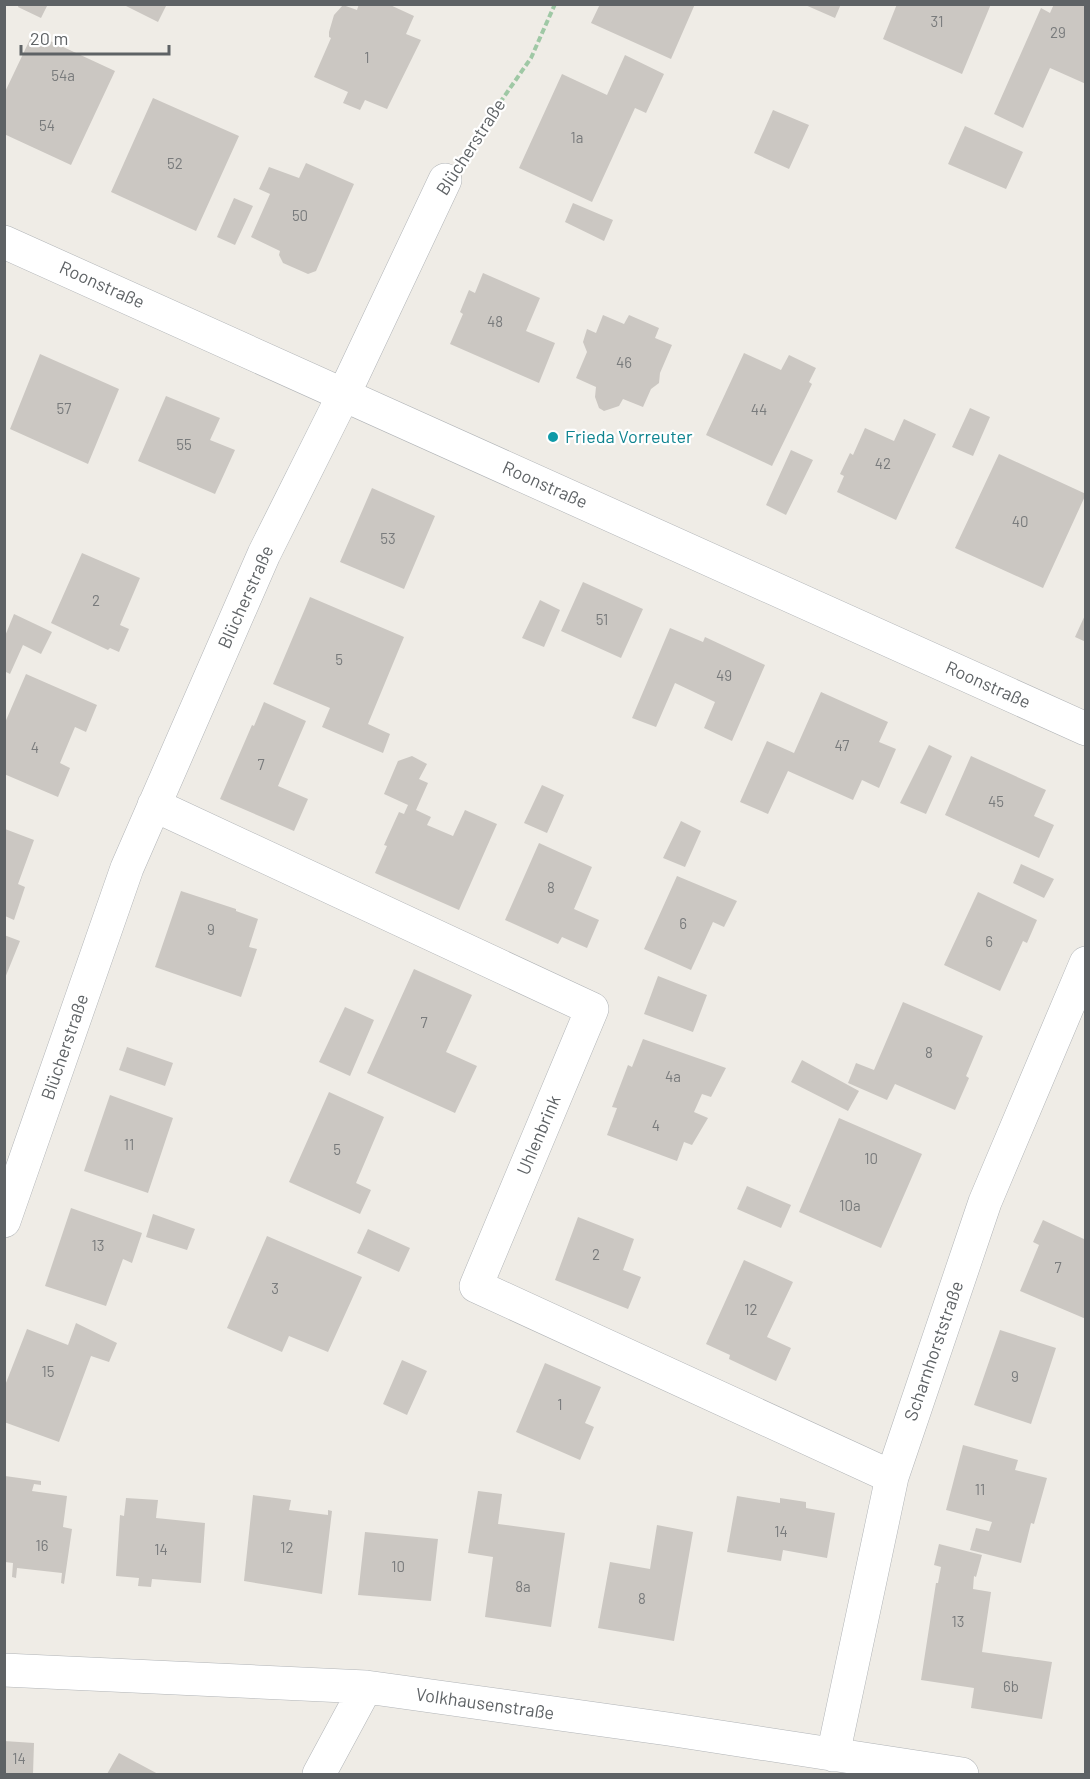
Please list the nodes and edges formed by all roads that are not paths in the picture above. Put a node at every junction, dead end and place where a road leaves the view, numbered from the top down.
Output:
1 (446, 180) road end
2 (4, 242) edge
3 (344, 394) junction
4 (1086, 729) edge
5 (154, 805) junction
6 (1086, 963) edge
7 (4, 1221) edge
8 (892, 1477) junction
9 (4, 1670) edge
10 (366, 1687) junction
11 (833, 1755) junction
12 (319, 1774) edge
13 (962, 1774) edge

1 - 3 street, Blücherstraße
2 - 3 street, Roonstraße
3 - 4 street, Roonstraße
3 - 5 street, Blücherstraße
5 - 7 street, Blücherstraße
5 - 8 street, Uhlenbrink
6 - 8 street, Scharnhorststraße
8 - 11 street, Scharnhorststraße
9 - 10 street, Volkhausenstraße
10 - 11 street, Volkhausenstraße
10 - 12 street
11 - 13 street, Volkhausenstraße

